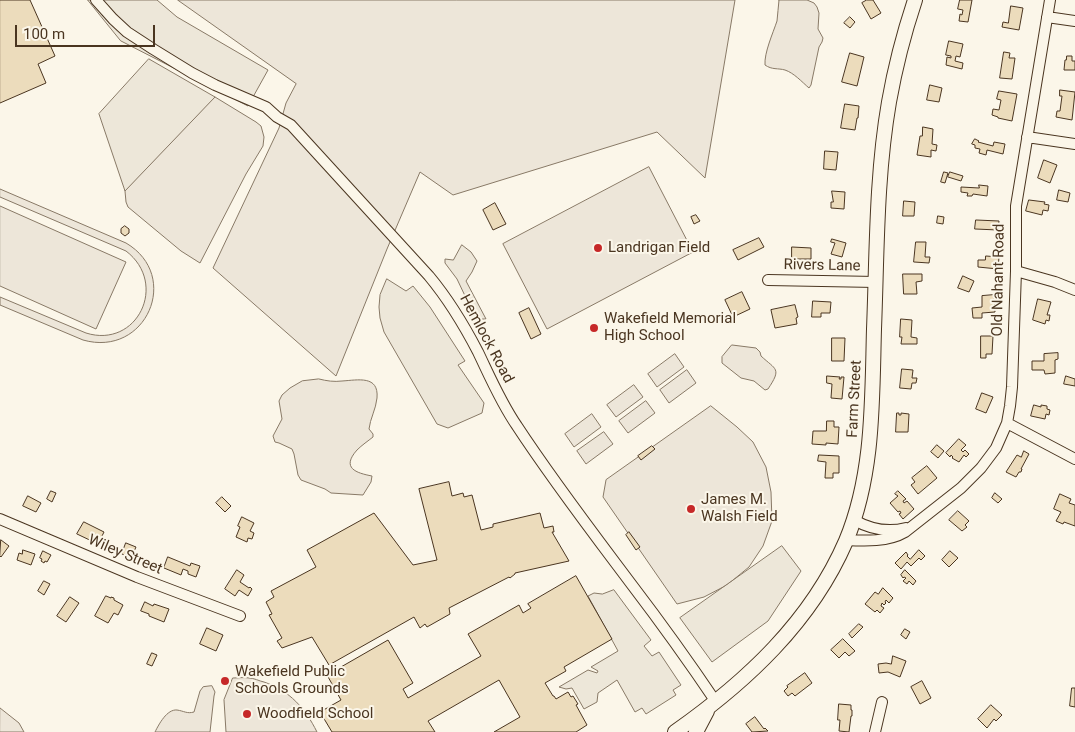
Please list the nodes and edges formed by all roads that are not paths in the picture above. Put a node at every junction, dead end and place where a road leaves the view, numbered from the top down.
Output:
1 (96, 0) edge
2 (915, 0) edge
3 (1050, 0) edge
4 (1048, 17) junction
5 (1075, 21) edge
6 (1027, 137) junction
7 (1075, 144) edge
8 (1016, 271) junction
9 (768, 280) dead end
10 (876, 282) junction
11 (1075, 290) edge
12 (1007, 422) junction
13 (1075, 459) edge
14 (0, 519) edge
15 (854, 520) junction
16 (914, 525) junction
17 (846, 540) junction
18 (240, 616) dead end
19 (882, 702) dead end
20 (713, 704) junction
21 (675, 732) edge
22 (696, 732) edge
23 (875, 732) edge

1 - 20 street, Hemlock Road
2 - 10 main road, Farm Street
3 - 4 street, Old Nahant Road
4 - 5 street
4 - 6 street, Old Nahant Road
6 - 7 street
6 - 8 street, Old Nahant Road
8 - 11 street
8 - 12 street, Old Nahant Road
9 - 10 street, Rivers Lane
10 - 15 main road, Farm Street
12 - 13 street
12 - 16 street, Old Nahant Road
14 - 18 street, Wiley Street
15 - 16 street, Old Nahant Road
15 - 17 main road, Farm Street
16 - 17 street, Old Nahant Road
17 - 20 main road, Farm Street
19 - 23 street
20 - 21 main road, Farm Street
20 - 22 main road

